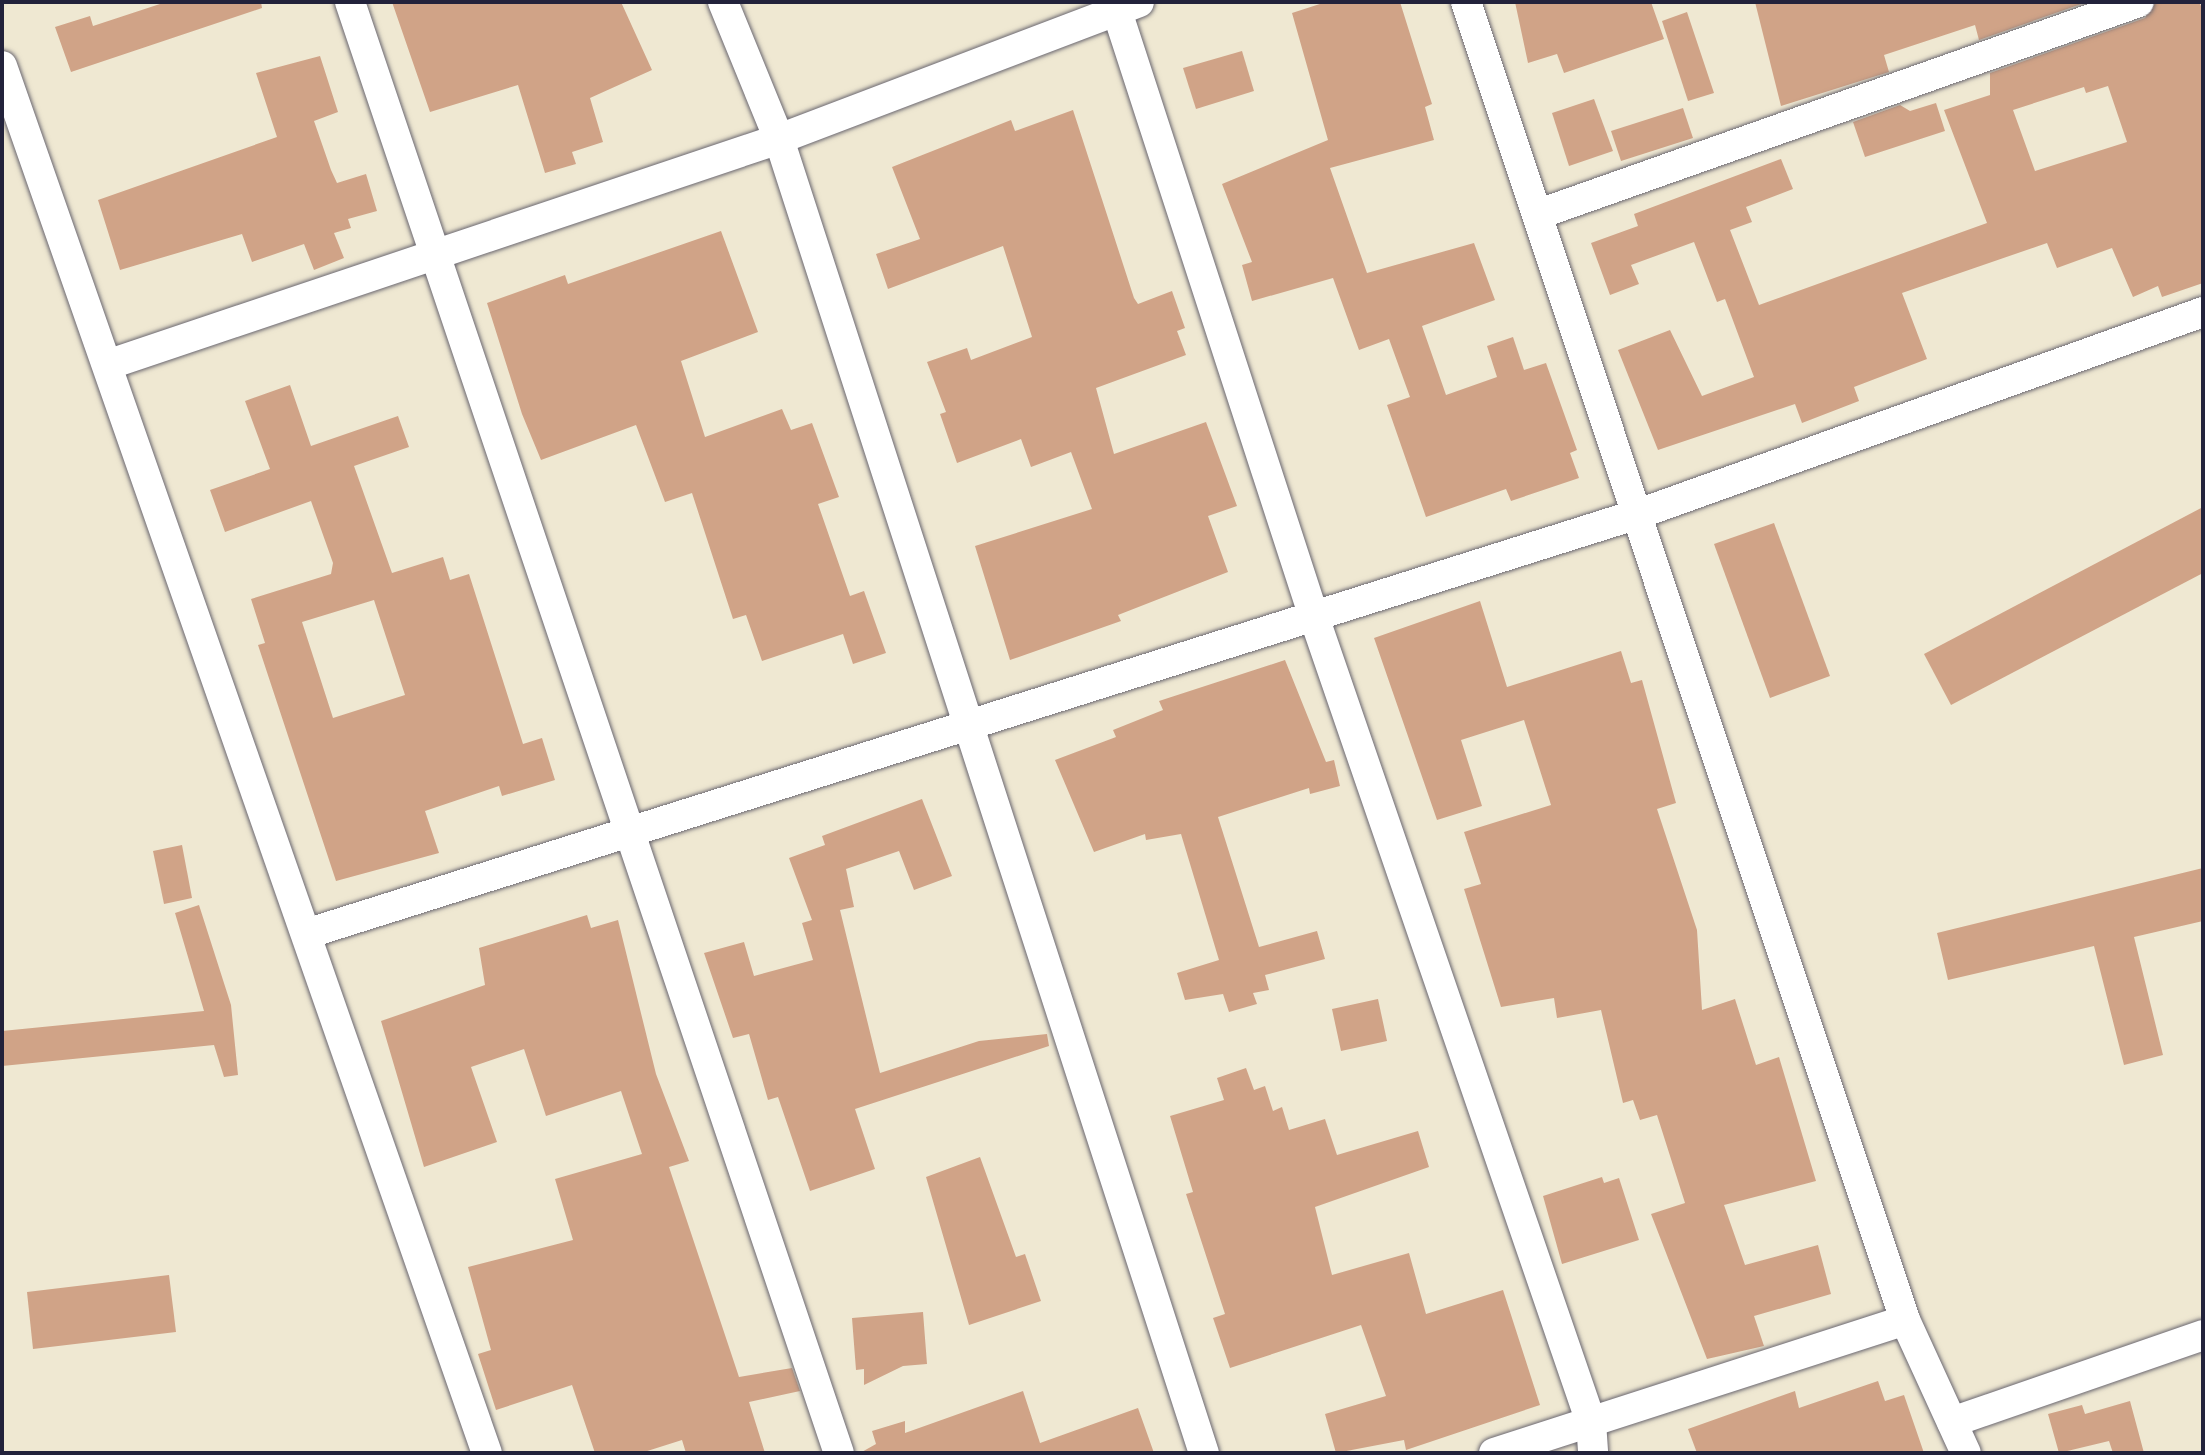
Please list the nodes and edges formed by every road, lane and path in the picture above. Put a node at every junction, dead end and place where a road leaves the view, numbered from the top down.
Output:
1 (350, 2) edge
2 (723, 2) edge
3 (1466, 2) edge
4 (2139, 2) edge
5 (1123, 4) edge
6 (2, 66) edge
7 (779, 139) junction
8 (1539, 214) junction
9 (440, 256) junction
10 (2203, 312) edge
11 (110, 363) junction
12 (1641, 513) junction
13 (1312, 611) junction
14 (965, 722) junction
15 (632, 833) junction
16 (309, 933) junction
17 (1905, 1320) junction
18 (2203, 1335) edge
19 (1591, 1422) junction
20 (1952, 1422) junction
21 (487, 1453) edge
22 (839, 1453) edge
23 (1204, 1453) edge
24 (1494, 1453) edge
25 (1592, 1453) edge
26 (1966, 1453) edge

1 - 9 street
2 - 7 street
3 - 8 street
4 - 8 street
5 - 7 street
5 - 13 street
6 - 11 street
7 - 9 street
7 - 14 street
8 - 12 street
9 - 11 street
9 - 15 street
10 - 12 street
11 - 16 street
12 - 13 street
12 - 17 street
13 - 14 street
13 - 19 street
14 - 15 street
14 - 23 street
15 - 16 street
15 - 22 street
16 - 21 street
17 - 19 street
17 - 20 street
18 - 20 street
19 - 24 street
19 - 25 street
20 - 26 street

